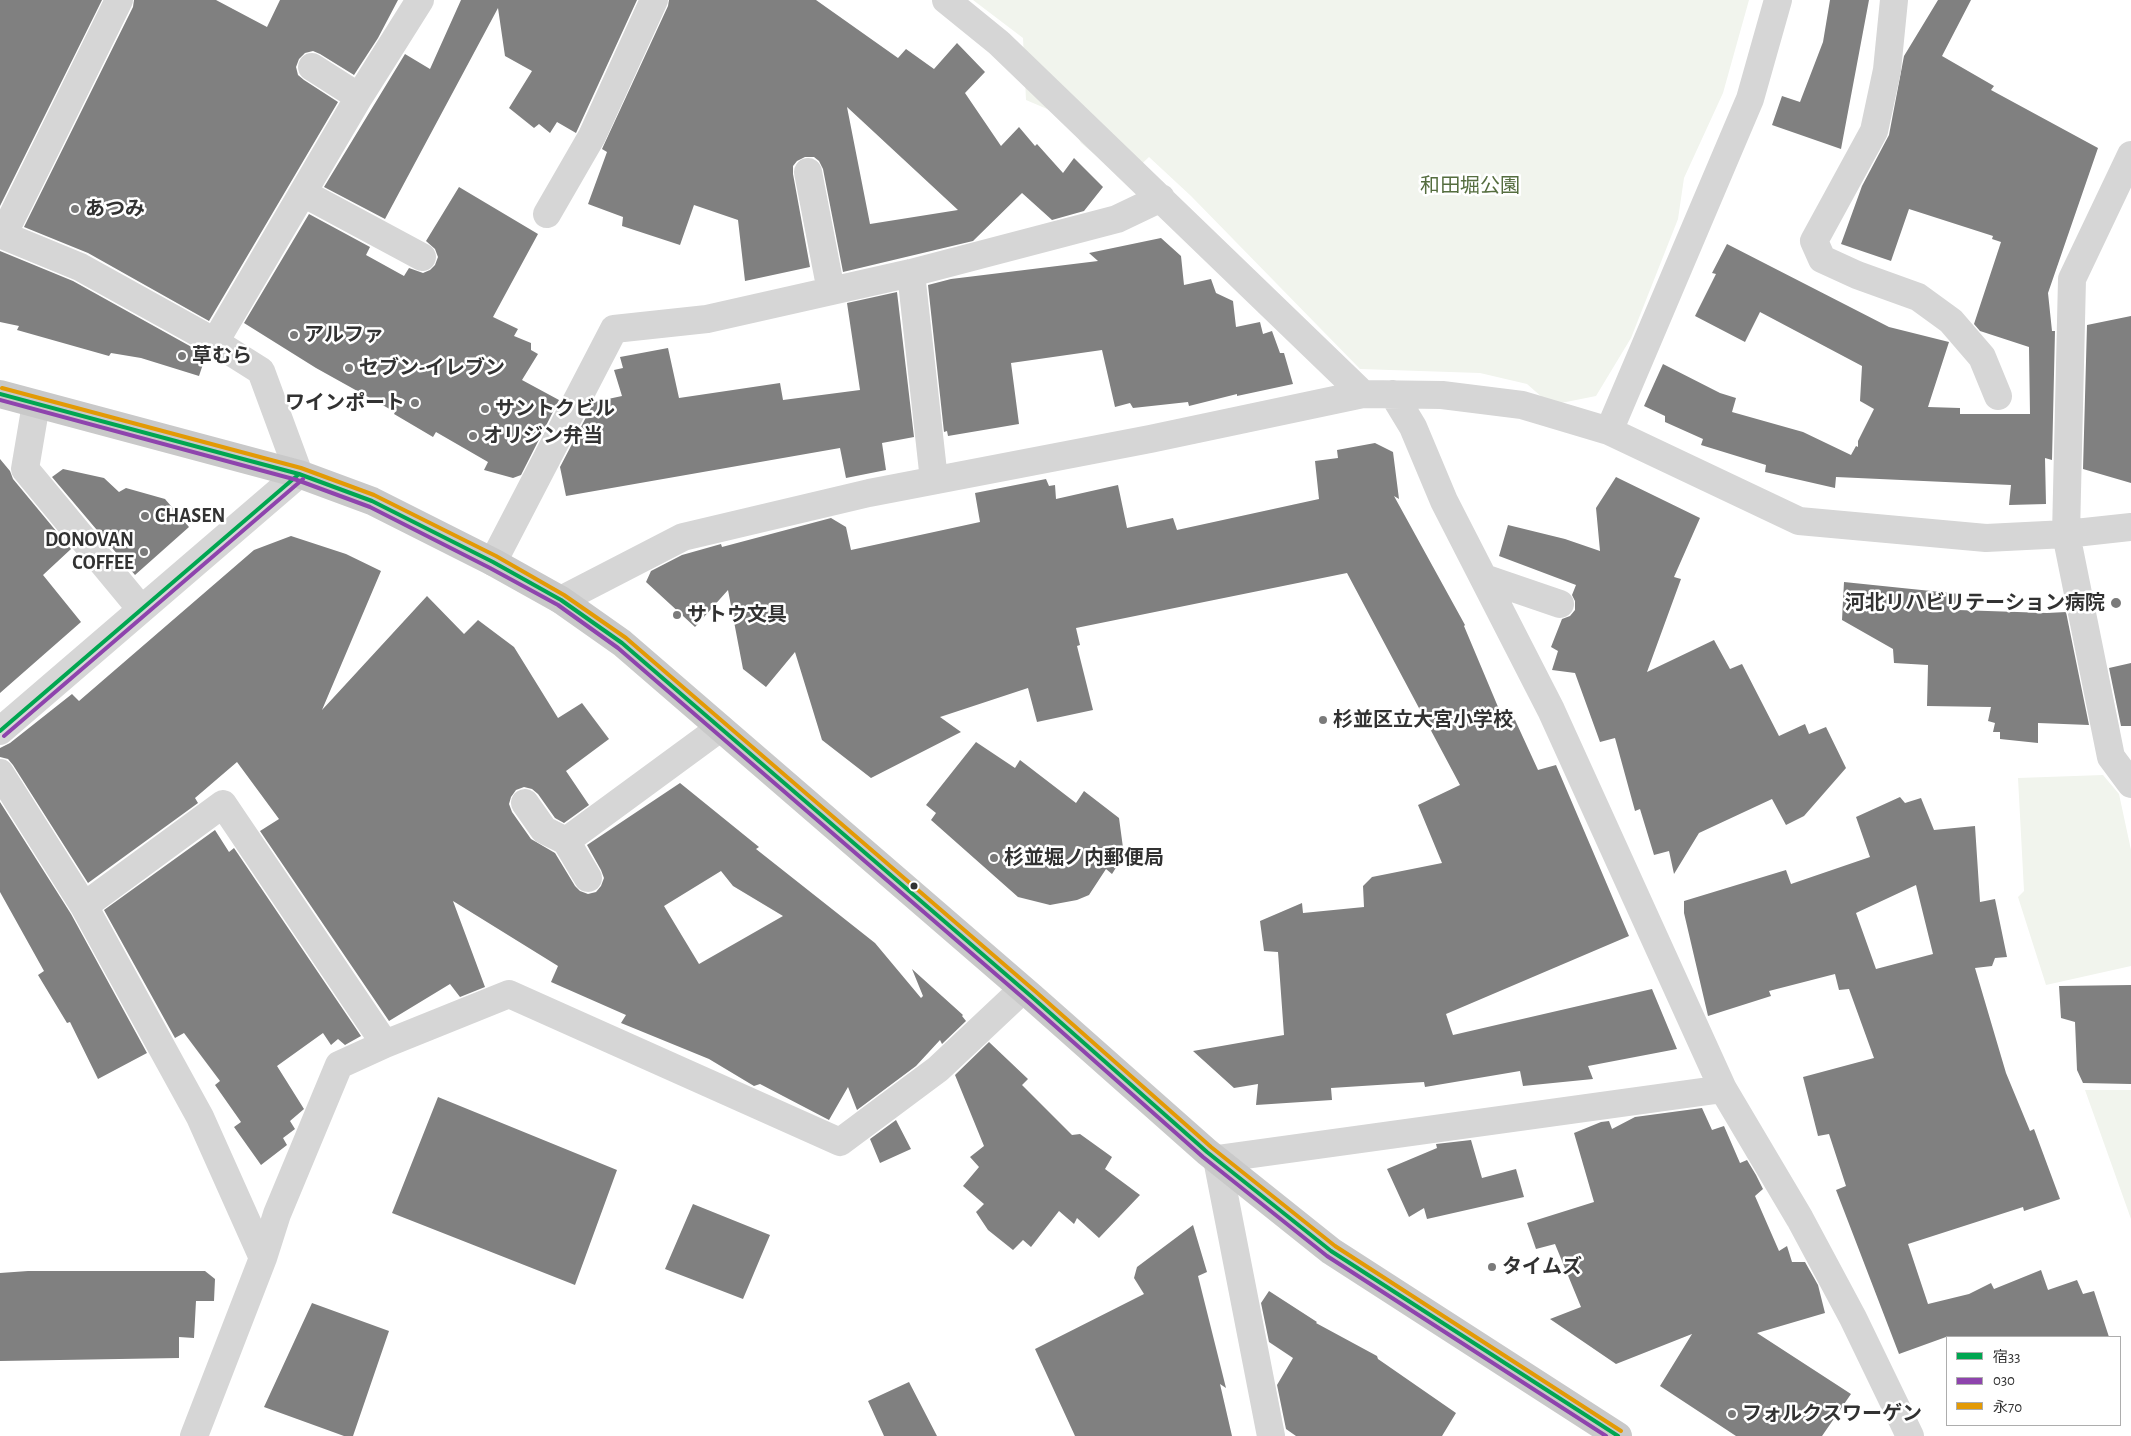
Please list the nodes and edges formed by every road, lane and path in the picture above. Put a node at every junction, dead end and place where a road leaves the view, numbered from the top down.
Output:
1 (119, 0) edge
2 (420, 0) edge
3 (654, 0) edge
4 (946, 0) edge
5 (1778, 0) edge
6 (1894, 0) edge
7 (312, 67) dead end
8 (359, 97) junction
9 (2131, 155) edge
10 (808, 172) dead end
11 (303, 193) junction
12 (1161, 198) junction
13 (547, 214) dead end
14 (2, 235) edge
15 (422, 257) dead end
16 (912, 273) junction
17 (830, 291) junction
18 (215, 342) junction
19 (0, 394) edge
20 (1363, 394) junction
21 (1392, 394) junction
22 (1998, 396) dead end
23 (36, 404) junction
24 (1609, 431) junction
25 (299, 474) junction
26 (934, 480) junction
27 (2131, 527) edge
28 (2066, 534) junction
29 (493, 562) junction
30 (1484, 578) junction
31 (561, 600) junction
32 (1560, 604) dead end
33 (141, 608) junction
34 (720, 728) junction
35 (0, 730) edge
36 (0, 773) edge
37 (2131, 784) edge
38 (524, 803) dead end
39 (566, 841) junction
40 (588, 878) dead end
41 (84, 906) junction
42 (1022, 990) junction
43 (385, 1044) junction
44 (1722, 1089) junction
45 (1217, 1159) junction
46 (263, 1258) junction
47 (194, 1436) edge
48 (1271, 1436) edge
49 (1618, 1436) edge
50 (1910, 1436) edge

1 - 14 street
2 - 8 street
3 - 13 street
4 - 12 street
5 - 24 street
6 - 22 street
7 - 8 street
8 - 11 street
9 - 28 street
10 - 17 street
11 - 15 street
11 - 18 street
12 - 16 street
12 - 20 street
14 - 18 street
16 - 17 street
16 - 26 street
17 - 29 street
18 - 25 street
19 - 23 main road
20 - 21 street
20 - 26 street
21 - 24 street
21 - 30 street
23 - 25 main road
23 - 33 street
24 - 28 street
25 - 29 main road
25 - 33 street
26 - 31 street
27 - 28 street
28 - 37 street
29 - 31 main road
30 - 32 street
30 - 44 street
31 - 34 main road
33 - 35 street
34 - 39 street
34 - 42 main road
36 - 41 street
38 - 39 street
39 - 40 street
41 - 43 street
41 - 46 street
42 - 43 street
42 - 45 main road
43 - 46 street
44 - 45 street
44 - 50 street
45 - 48 street
45 - 49 main road
46 - 47 street

